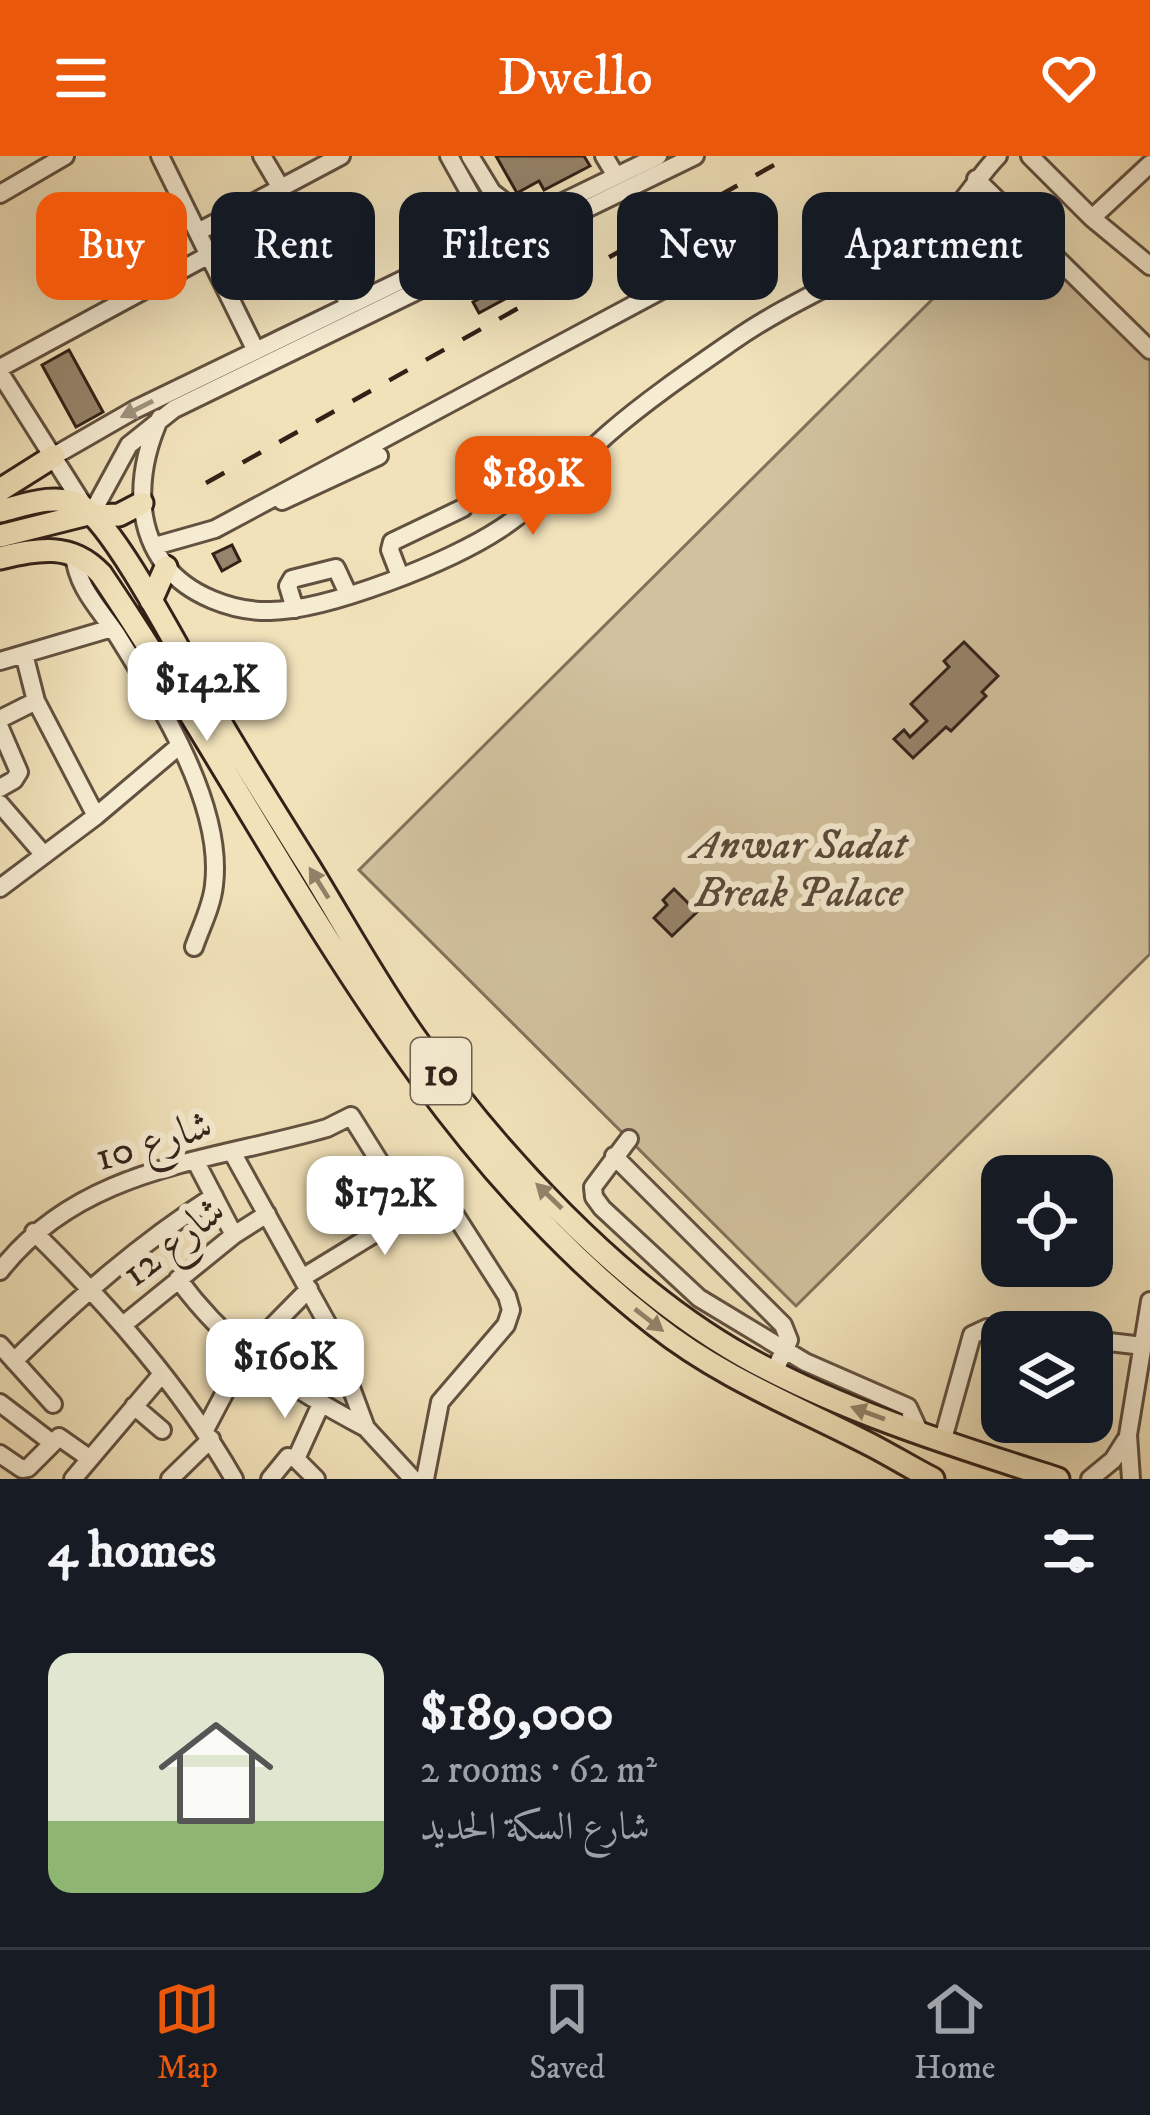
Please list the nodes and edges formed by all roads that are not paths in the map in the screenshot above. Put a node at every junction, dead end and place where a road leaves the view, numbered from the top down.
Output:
1 (65, 156) edge
2 (160, 156) edge
3 (262, 156) edge
4 (340, 156) edge
5 (449, 156) edge
6 (470, 156) edge
7 (604, 156) edge
8 (658, 156) edge
9 (695, 156) edge
10 (998, 156) edge
11 (1030, 156) edge
12 (41, 162) edge
13 (1146, 175) edge
14 (616, 176) junction
15 (976, 178) junction
16 (282, 189) junction
17 (469, 192) edge
18 (492, 192) edge
19 (583, 192) edge
20 (0, 194) edge
21 (593, 202) edge
22 (1092, 218) junction
23 (198, 232) junction
24 (209, 255) junction
25 (1150, 266) edge
26 (399, 287) edge
27 (399, 292) edge
28 (642, 300) edge
29 (350, 305) junction
30 (1150, 350) edge
31 (256, 351) junction
32 (0, 370) edge
33 (160, 418) junction
34 (55, 456) junction
35 (379, 457) dead end
36 (0, 490) edge
37 (142, 503) junction
38 (463, 508) dead end
39 (249, 509) junction
40 (0, 511) edge
41 (90, 512) junction
42 (0, 536) edge
43 (155, 546) junction
44 (74, 554) junction
45 (0, 558) edge
46 (166, 567) junction
47 (400, 576) junction
48 (348, 594) junction
49 (151, 602) junction
50 (295, 609) junction
51 (112, 628) junction
52 (24, 654) junction
53 (0, 661) edge
54 (36, 701) junction
55 (1, 731) edge
56 (180, 745) junction
57 (0, 788) edge
58 (0, 804) edge
59 (96, 816) junction
60 (44, 855) junction
61 (0, 889) edge
62 (194, 947) dead end
63 (629, 1139) dead end
64 (232, 1152) junction
65 (614, 1156) junction
66 (196, 1162) junction
67 (214, 1196) junction
68 (411, 1212) junction
69 (267, 1214) junction
70 (34, 1232) junction
71 (234, 1235) junction
72 (0, 1271) edge
73 (178, 1279) junction
74 (305, 1284) junction
75 (89, 1286) junction
76 (1150, 1301) edge
77 (123, 1325) junction
78 (981, 1331) edge
79 (1113, 1342) edge
80 (0, 1345) edge
81 (1143, 1346) junction
82 (785, 1351) junction
83 (245, 1354) junction
84 (15, 1362) junction
85 (774, 1372) junction
86 (162, 1374) junction
87 (0, 1380) edge
88 (0, 1402) edge
89 (1142, 1403) edge
90 (53, 1404) dead end
91 (321, 1404) junction
92 (134, 1406) junction
93 (366, 1428) junction
94 (162, 1430) dead end
95 (919, 1431) junction
96 (208, 1435) junction
97 (1128, 1435) junction
98 (943, 1439) junction
99 (51, 1442) junction
100 (975, 1450) junction
101 (0, 1454) edge
102 (89, 1459) junction
103 (296, 1459) junction
104 (12, 1472) edge
105 (1022, 1474) edge
106 (928, 1477) edge
107 (73, 1479) edge
108 (170, 1479) edge
109 (234, 1479) edge
110 (270, 1479) edge
111 (316, 1479) edge
112 (413, 1479) edge
113 (424, 1479) edge
114 (982, 1479) edge
115 (1058, 1479) edge
116 (1090, 1479) edge
117 (1131, 1479) edge

1 - 12 street
2 - 23 street
3 - 16 street
4 - 16 street
5 - 17 street
6 - 18 street
7 - 14 street
8 - 14 street
9 - 21 street
10 - 15 street
11 - 22 street
12 - 20 street
13 - 22 street
14 - 19 street
15 - 30 street
15 - 47 street
16 - 23 street
16 - 29 street
22 - 25 street
23 - 24 street
24 - 31 street
24 - 32 street
26 - 29 street
27 - 33 street
28 - 39 street
29 - 31 street
31 -> 34 street
32 - 34 street
33 - 37 street
33 - 41 street
34 - 36 main road
34 - 41 street
35 - 39 street
37 - 41 main road
37 - 43 street
38 - 47 street
39 - 43 street
40 - 41 main road
41 - 42 main road
41 - 49 main road, 10
43 - 46 street
44 - 45 main road
44 - 51 street
44 -> 106 main road, 10
46 - 49 main road
46 - 50 street
47 - 48 street
48 - 50 street
48 - 50 street
85 -> 49 main road, 10
51 - 52 street
51 - 56 street
52 - 53 street
52 - 54 street
54 - 55 street
54 - 59 street
55 - 57 street
56 - 59 street
56 - 62 street
58 - 60 street
59 - 60 street
60 - 61 street
63 - 65 street
64 - 66 street, شارع 10
64 - 68 street, شارع 10
64 - 69 street
65 - 82 street
65 - 82 street
66 - 67 street
66 - 70 street, شارع 10
67 - 71 street
67 - 75 street
68 - 74 street
68 - 113 street
69 - 71 street, شارع 12
69 - 74 street
70 - 72 street, شارع 10
70 - 75 street
71 - 73 street, شارع 12
73 - 77 street, شارع 12
73 - 83 street
74 - 83 street
74 - 93 street
75 - 77 street
75 - 84 street
76 - 81 street
77 - 86 street
78 - 98 street
79 - 81 street
80 - 84 street
81 - 89 street
82 - 85 street
82 - 95 street
83 - 91 street
83 - 96 street
84 - 87 street
84 - 90 street
95 -> 85 main road, 10
86 - 92 street
86 - 96 street
88 - 99 street
89 - 97 street
91 - 93 street
91 - 103 street
92 - 94 street
92 - 102 street
93 - 112 street
95 - 98 main road, 10
96 - 108 street
96 - 109 street
97 - 116 street
97 - 117 street
98 - 100 main road, 10
99 - 102 street
99 - 104 street
100 - 105 main road, 10
100 - 114 main road
101 - 104 street
102 - 107 street
103 - 110 street
103 - 111 street
105 - 115 main road, 10

